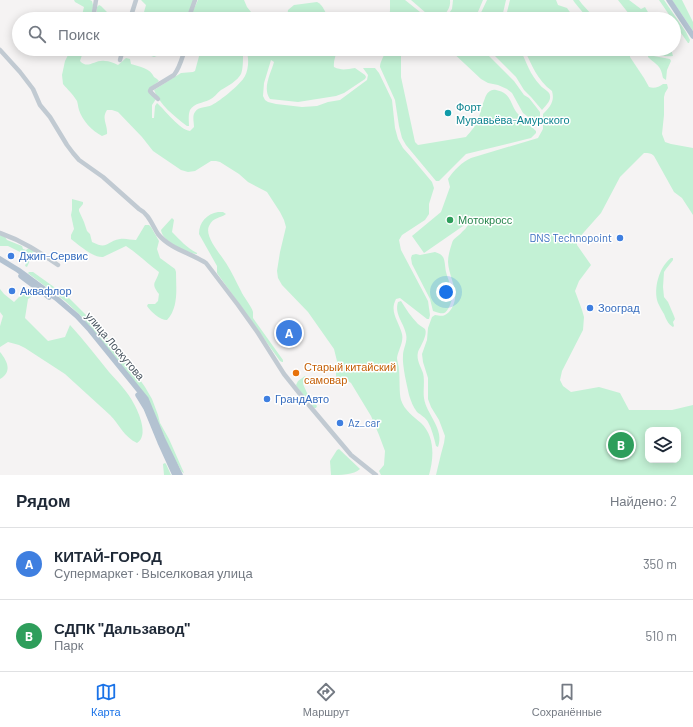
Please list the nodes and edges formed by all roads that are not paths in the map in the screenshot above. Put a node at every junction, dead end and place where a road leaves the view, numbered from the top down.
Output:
1 (96, 0) edge
2 (136, 0) edge
3 (196, 0) edge
4 (669, 0) edge
5 (94, 12) edge
6 (132, 12) edge
7 (192, 12) edge
8 (677, 12) edge
9 (681, 18) edge
10 (693, 36) edge
11 (0, 50) edge
12 (121, 56) edge
13 (183, 56) edge
14 (120, 60) dead end
15 (158, 99) dead end
16 (0, 233) edge
17 (0, 259) edge
18 (0, 264) edge
19 (58, 265) dead end
20 (175, 475) edge
21 (180, 475) edge
22 (376, 475) edge

1 - 5 street
2 - 6 street
3 - 7 street
4 - 8 main road
9 - 10 main road
11 - 22 street
12 - 14 street
13 - 15 street
16 - 19 street
17 - 21 main road, улица Лоскутова
18 - 20 main road, улица Лоскутова

